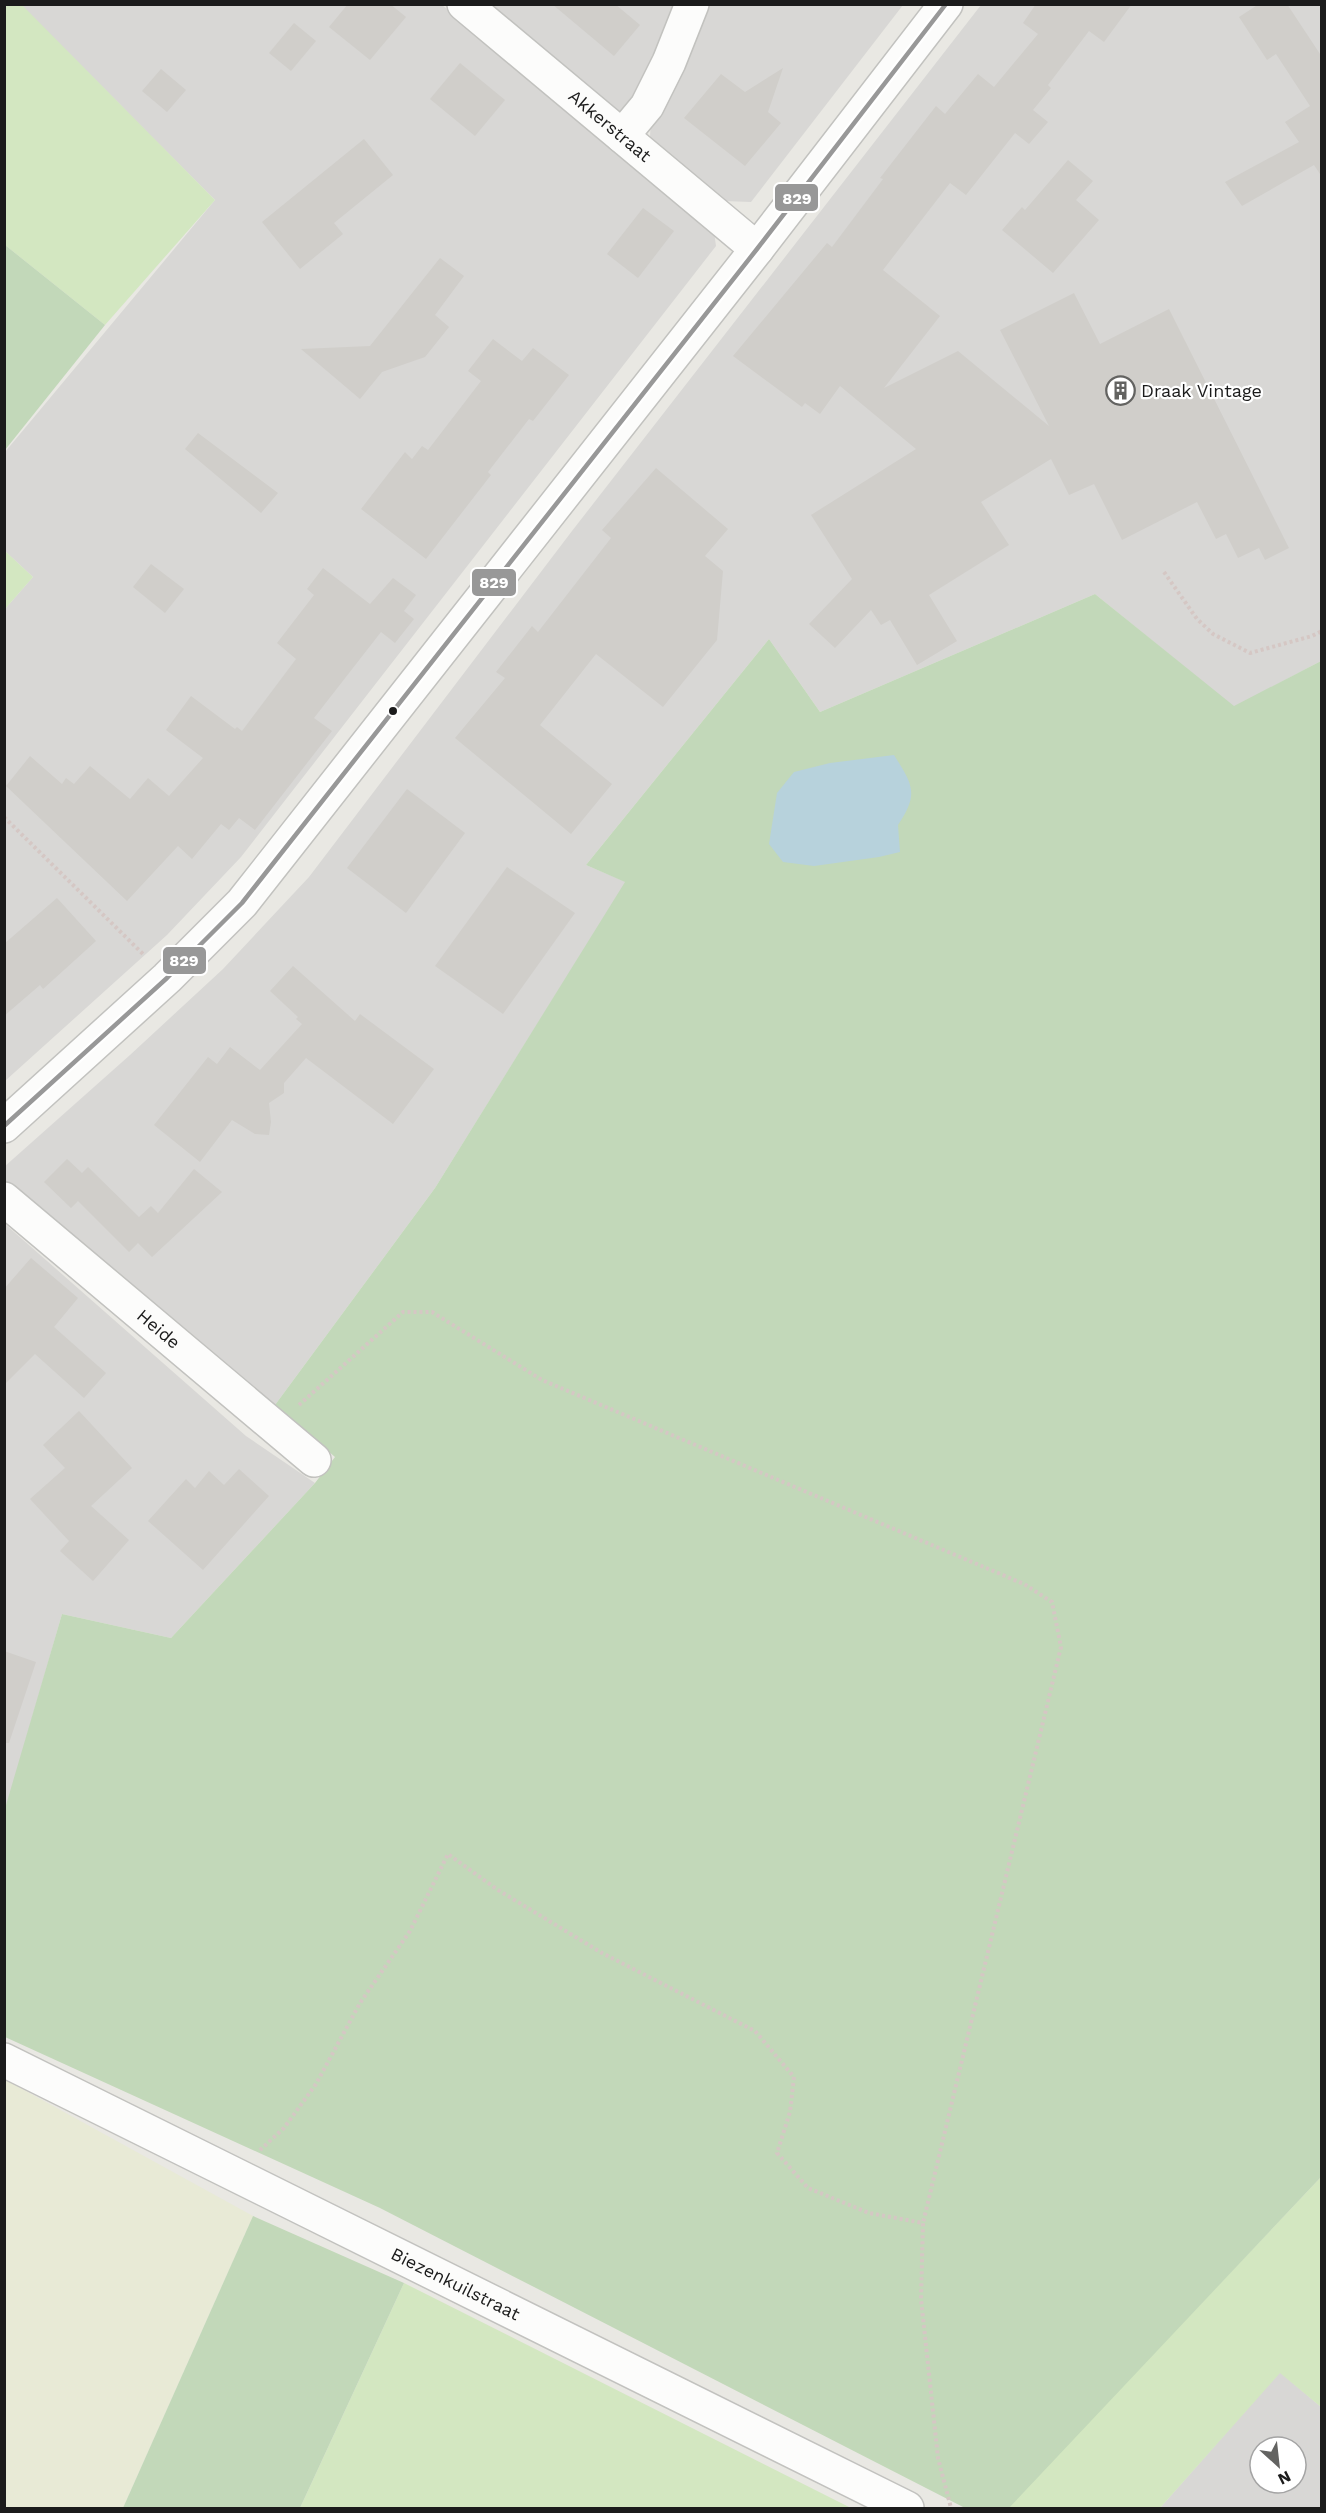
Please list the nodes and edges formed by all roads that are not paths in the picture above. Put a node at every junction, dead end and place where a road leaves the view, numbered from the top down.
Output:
1 (464, 4) edge
2 (692, 4) edge
3 (946, 4) edge
4 (622, 136) junction
5 (757, 249) junction
6 (4, 1126) edge
7 (4, 1199) edge
8 (314, 1460) dead end
9 (4, 2060) edge
10 (907, 2508) edge

1 - 4 street, Akkerstraat
2 - 4 street
3 - 5 street
4 - 5 street, Akkerstraat
5 - 6 street
7 - 8 street, Heide
9 - 10 street, Biezenkuilstraat

